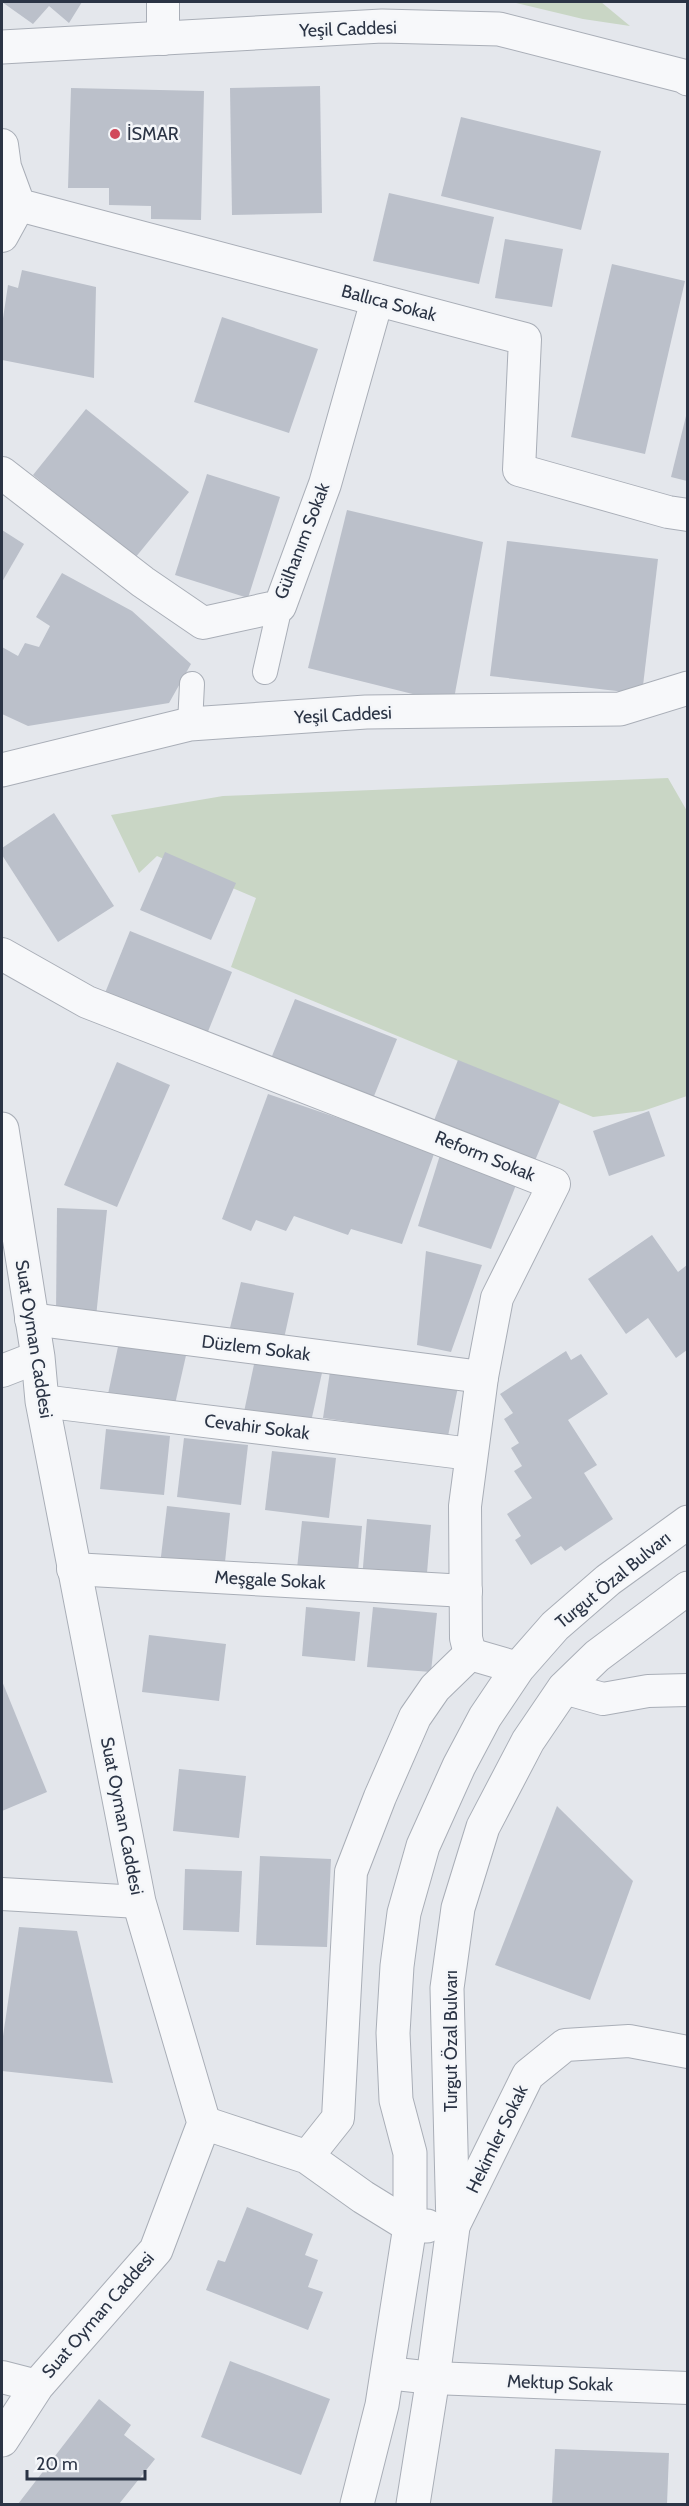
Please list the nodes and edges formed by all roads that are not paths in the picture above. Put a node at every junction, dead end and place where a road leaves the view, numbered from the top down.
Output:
1 (163, 2) edge
2 (163, 39) junction
3 (2, 47) edge
4 (687, 79) edge
5 (2, 145) edge
6 (19, 205) junction
7 (2, 236) edge
8 (377, 300) junction
9 (2, 473) edge
10 (687, 514) edge
11 (280, 606) junction
12 (265, 672) dead end
13 (192, 684) dead end
14 (687, 688) edge
15 (190, 724) junction
16 (2, 770) edge
17 (2, 954) edge
18 (2, 1129) edge
19 (31, 1318) junction
20 (38, 1357) junction
21 (2, 1371) edge
22 (482, 1377) junction
23 (42, 1401) junction
24 (471, 1454) junction
25 (687, 1522) edge
26 (73, 1569) junction
27 (687, 1588) edge
28 (466, 1591) junction
29 (470, 1654) junction
30 (518, 1668) junction
31 (564, 1688) junction
32 (687, 1690) edge
33 (2, 1893) edge
34 (139, 1902) junction
35 (687, 2052) edge
36 (204, 2123) junction
37 (307, 2157) junction
38 (410, 2226) junction
39 (453, 2227) junction
40 (387, 2373) junction
41 (2, 2377) edge
42 (434, 2378) junction
43 (37, 2386) junction
44 (687, 2388) edge
45 (2, 2440) edge
46 (416, 2502) edge
47 (357, 2505) edge

1 - 2 street
2 - 3 street, Yeşil Caddesi
2 - 4 street, Yeşil Caddesi
5 - 6 street
6 - 7 street
6 - 8 street, Ballıca Sokak
8 - 10 street, Ballıca Sokak
8 - 11 street, Gülhanım Sokak
9 - 11 street, Gülhanım Sokak
11 - 12 street
13 - 15 street
14 - 15 street, Yeşil Caddesi
15 - 16 street, Yeşil Caddesi
17 - 22 street, Reform Sokak
18 - 19 street, Suat Oyman Caddesi
19 - 20 street, Suat Oyman Caddesi
19 - 22 street, Düzlem Sokak
20 - 21 street
20 - 23 street, Suat Oyman Caddesi
22 - 24 street, Reform Sokak
23 - 24 street, Cevahir Sokak
23 - 26 street, Suat Oyman Caddesi
24 - 28 street, Reform Sokak
25 - 30 street, Turgut Özal Bulvarı
26 - 28 street, Meşgale Sokak
26 - 34 street, Suat Oyman Caddesi
27 - 31 street, Turgut Özal Bulvarı
28 - 29 street, Reform Sokak
29 - 30 street
29 - 37 street
30 - 38 street, Turgut Özal Bulvarı
31 - 32 street
31 - 39 street, Turgut Özal Bulvarı
33 - 34 street
34 - 36 street, Suat Oyman Caddesi
35 - 39 street, Hekimler Sokak
36 - 37 street
36 - 43 street, Suat Oyman Caddesi
37 - 38 street
38 - 39 street
38 - 40 street, Turgut Özal Bulvarı
39 - 42 street, Turgut Özal Bulvarı
40 - 42 street, Mektup Sokak
40 - 47 street, Turgut Özal Bulvarı
41 - 43 street
42 - 44 street, Mektup Sokak
42 - 46 street, Turgut Özal Bulvarı
43 - 45 street, Suat Oyman Caddesi

